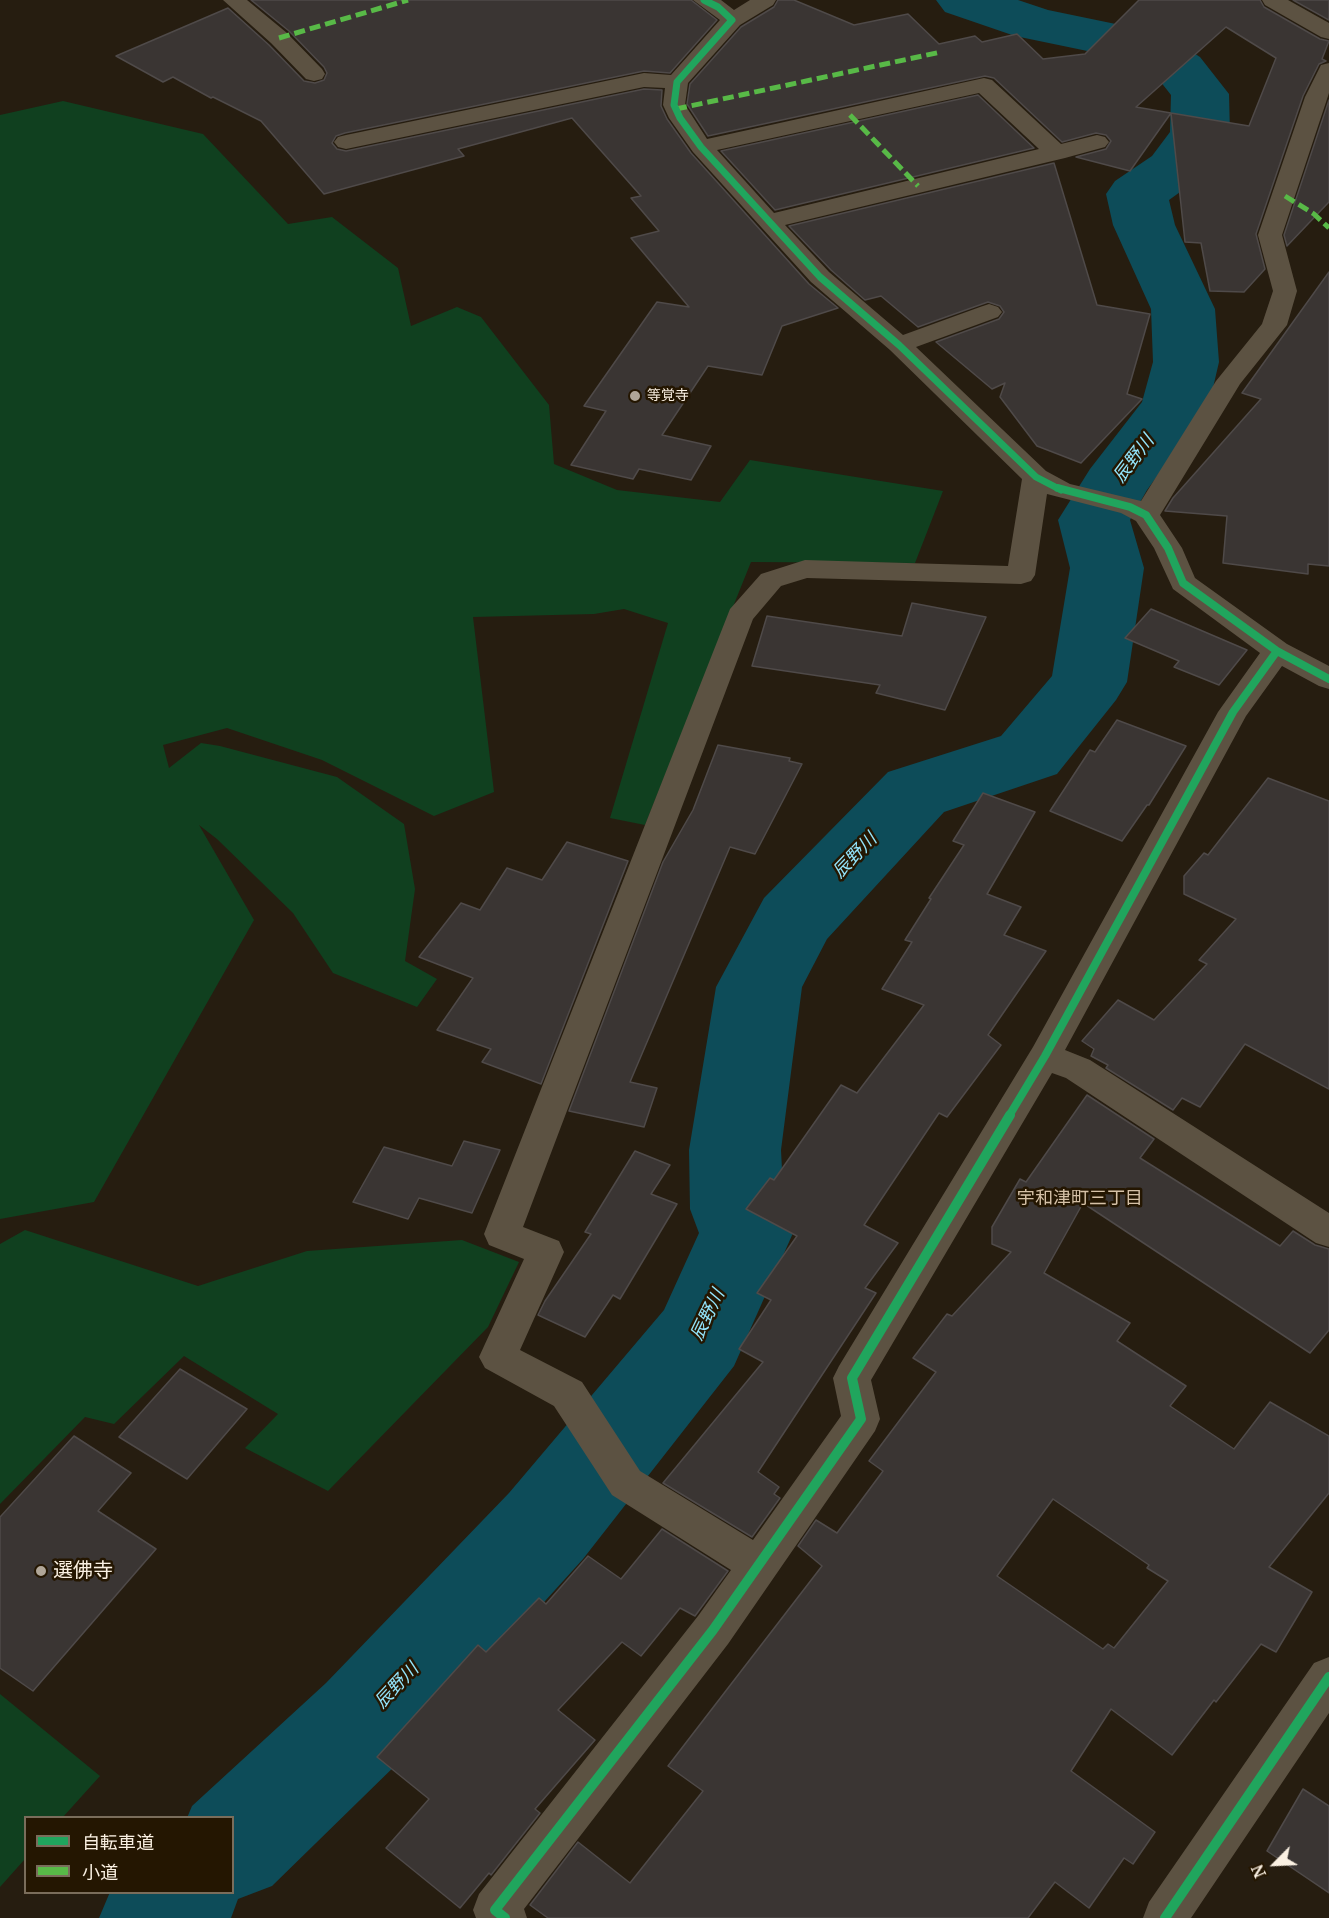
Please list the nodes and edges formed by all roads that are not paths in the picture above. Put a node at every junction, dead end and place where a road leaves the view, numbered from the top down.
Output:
1 (234, 0) edge
2 (704, 0) edge
3 (765, 0) edge
4 (1273, 0) edge
5 (732, 20) junction
6 (1329, 32) edge
7 (1329, 70) edge
8 (314, 74) dead end
9 (677, 82) junction
10 (346, 142) dead end
11 (1097, 142) dead end
12 (700, 147) junction
13 (1057, 153) junction
14 (770, 221) junction
15 (989, 312) dead end
16 (899, 345) junction
17 (1049, 483) junction
18 (1138, 511) junction
19 (1277, 651) junction
20 (1329, 679) edge
21 (1045, 1056) junction
22 (1329, 1232) edge
23 (759, 1566) junction
24 (1329, 1677) edge
25 (496, 1915) edge
26 (1165, 1918) edge

1 - 8 street
2 - 5 street
3 - 5 street
4 - 6 street
5 - 9 street
7 - 18 street
9 - 10 street
9 - 12 street
11 - 13 street
12 - 13 street
12 - 14 street
13 - 14 street
14 - 16 street
15 - 16 street
16 - 17 street
17 - 18 street
17 - 23 street
18 - 19 street
19 - 20 street
19 - 21 street
21 - 22 street
21 - 23 street
23 - 25 street
24 - 26 street

